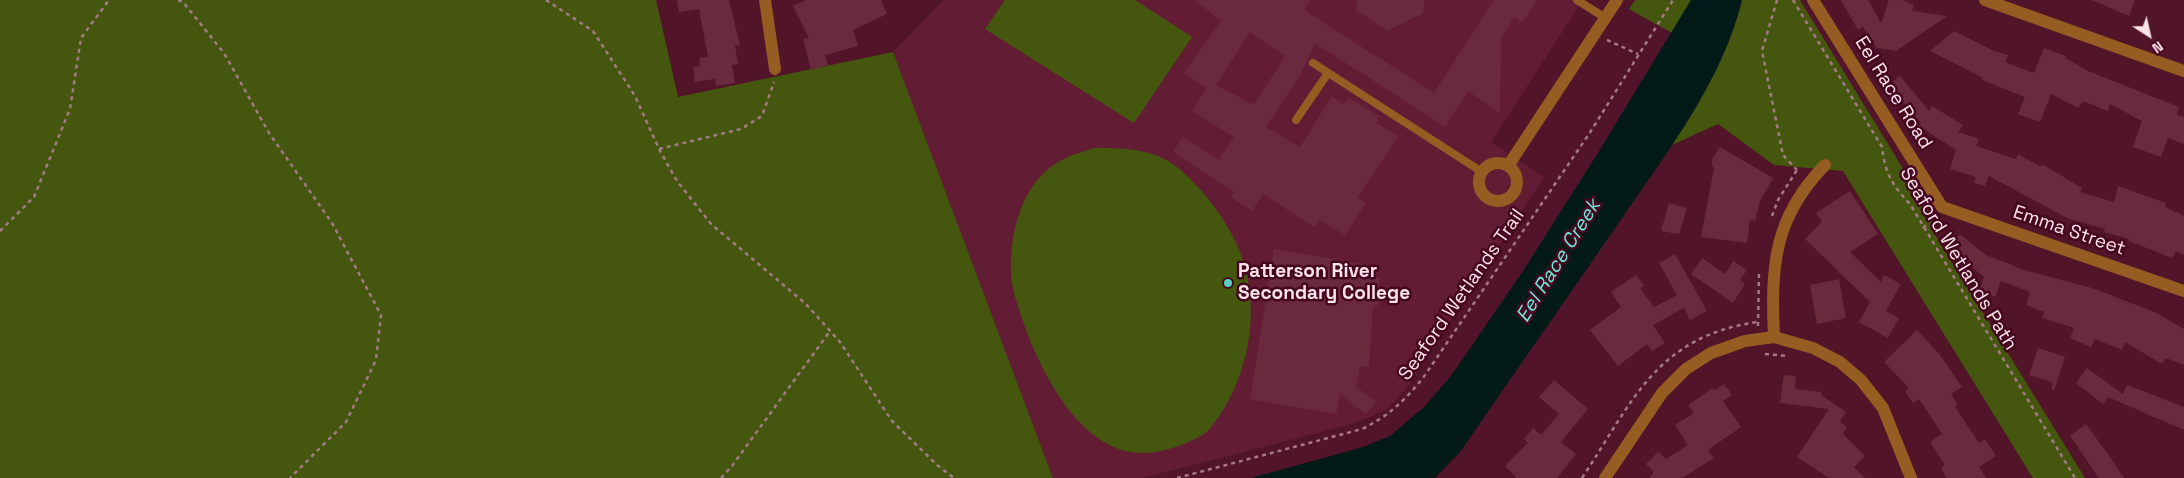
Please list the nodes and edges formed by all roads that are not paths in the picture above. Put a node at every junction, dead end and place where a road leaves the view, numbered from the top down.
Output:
1 (765, 0) edge
2 (1577, 0) edge
3 (1617, 0) edge
4 (1813, 0) edge
5 (1985, 0) edge
6 (1604, 17) junction
7 (1313, 63) dead end
8 (776, 71) road end
9 (2184, 71) edge
10 (1328, 73) junction
11 (1296, 120) dead end
12 (1825, 165) dead end
13 (1508, 166) junction
14 (1482, 172) junction
15 (1942, 207) joint
16 (2184, 291) edge
17 (1774, 337) junction
18 (1605, 478) edge
19 (1911, 478) edge

1 - 8 street
2 - 6 lane
3 - 6 street
4 - 15 street, Eel Race Road
5 - 9 street
6 - 13 street
7 - 10 lane
10 - 11 lane
10 - 14 lane
12 - 17 street
13 - 14 street
13 - 14 street
15 - 16 street, Emma Street
17 - 18 street
17 - 19 street

